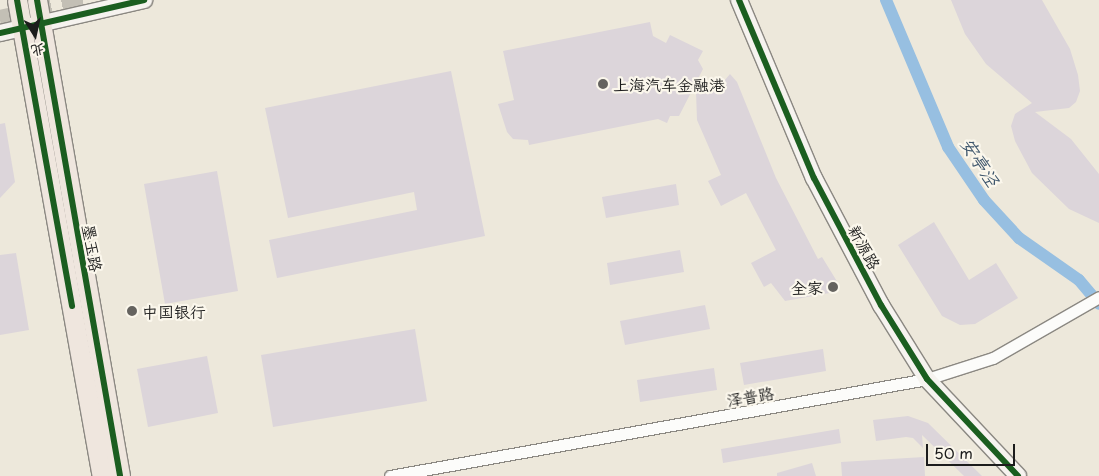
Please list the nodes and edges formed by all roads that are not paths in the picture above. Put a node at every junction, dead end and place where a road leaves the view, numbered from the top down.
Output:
1 (17, 0) edge
2 (37, 0) edge
3 (144, 0) edge
4 (739, 0) edge
5 (43, 24) junction
6 (23, 28) junction
7 (0, 33) edge
8 (1099, 296) edge
9 (927, 379) junction
10 (102, 476) edge
11 (120, 476) edge
12 (390, 476) edge
13 (1018, 476) edge

1 - 6 main road, 墨玉路
2 - 5 main road, 墨玉路
3 - 5 street
4 - 9 street, 新源路
5 - 6 street
5 - 11 main road, 墨玉路
6 - 7 street
6 - 10 main road, 墨玉路
8 - 9 street, 泽普路
9 - 12 street, 泽普路
9 - 13 street, 新源路

